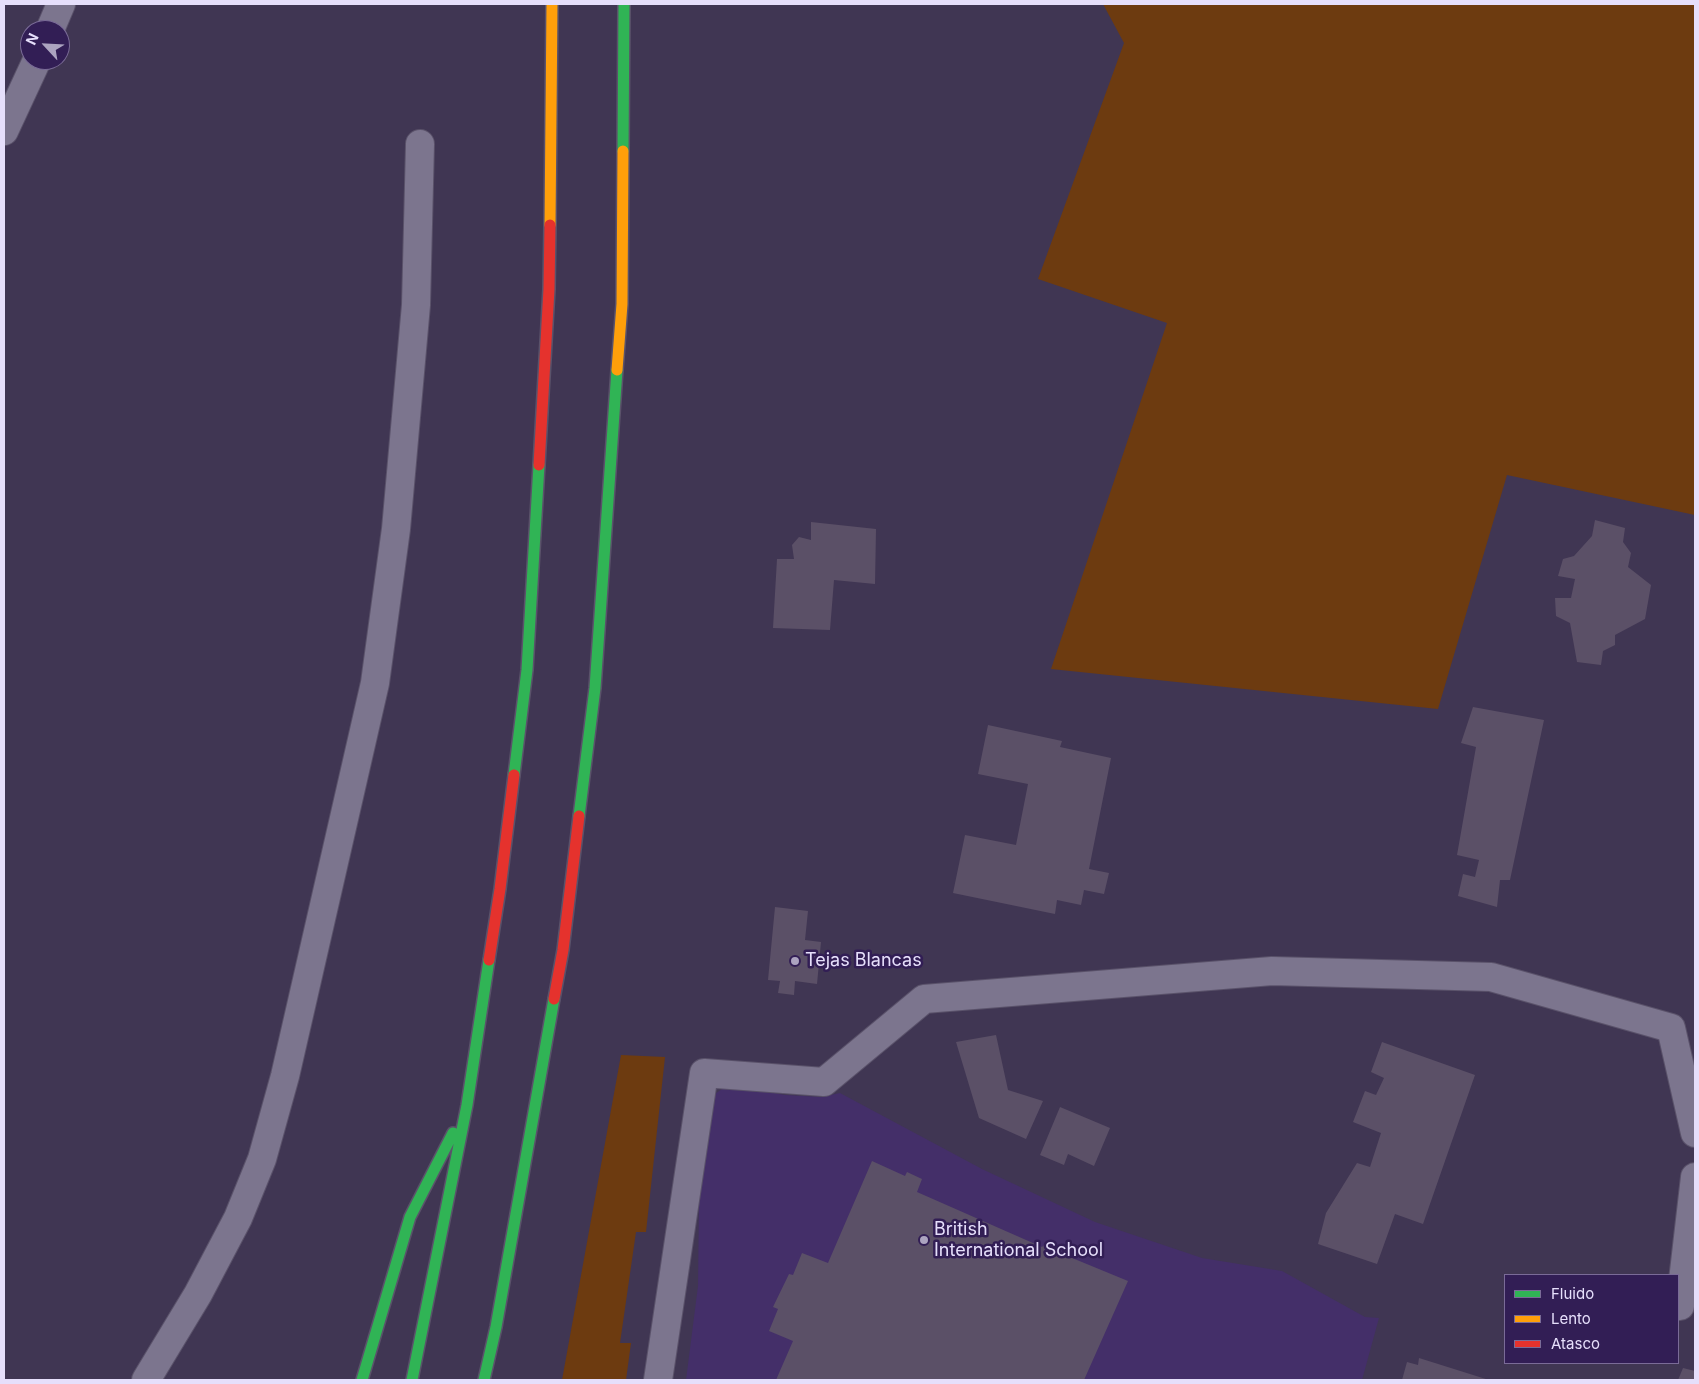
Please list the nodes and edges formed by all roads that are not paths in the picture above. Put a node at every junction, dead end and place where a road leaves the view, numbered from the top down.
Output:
1 (61, 4) edge
2 (552, 4) edge
3 (624, 4) edge
4 (54, 20) edge
5 (32, 70) edge
6 (4, 131) edge
7 (420, 144) dead end
8 (467, 1104) junction
9 (1695, 1133) edge
10 (1695, 1177) edge
11 (1680, 1306) dead end
12 (496, 1327) junction
13 (498, 1371) dead end
14 (146, 1380) edge
15 (362, 1380) edge
16 (412, 1380) edge
17 (484, 1380) edge
18 (658, 1380) edge

1 - 4 street
2 - 8 highway
3 - 12 highway
5 - 6 street
7 - 14 street
8 - 15 highway
8 - 16 highway
9 - 18 street
10 - 11 street
12 - 13 highway
12 - 17 highway

